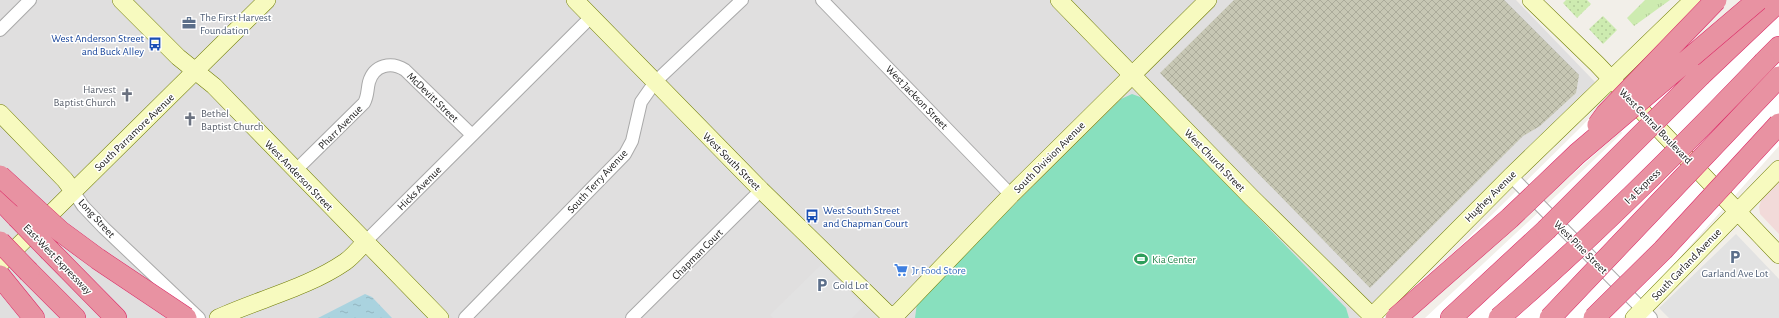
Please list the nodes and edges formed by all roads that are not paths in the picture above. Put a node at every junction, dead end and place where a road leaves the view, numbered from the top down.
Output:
1 (30, 0) edge
2 (121, 0) edge
3 (267, 0) edge
4 (575, 0) edge
5 (742, 0) edge
6 (822, 0) edge
7 (1059, 0) edge
8 (1208, 0) edge
9 (1531, 0) edge
10 (1693, 0) edge
11 (1716, 0) edge
12 (1758, 0) edge
13 (1779, 0) edge
14 (591, 17) junction
15 (0, 30) edge
16 (1779, 47) edge
17 (392, 64) joint
18 (196, 71) junction
19 (1133, 75) junction
20 (1779, 78) edge
21 (1611, 79) junction
22 (656, 82) junction
23 (0, 113) edge
24 (1779, 124) edge
25 (471, 134) junction
26 (1577, 154) junction
27 (1779, 169) edge
28 (295, 171) junction
29 (1656, 174) junction
30 (0, 176) edge
31 (1511, 176) junction
32 (761, 190) junction
33 (73, 191) junction
34 (1011, 195) junction
35 (0, 199) edge
36 (1737, 210) junction
37 (0, 242) edge
38 (365, 242) junction
39 (1779, 255) edge
40 (0, 264) edge
41 (6, 282) edge
42 (1642, 315) edge
43 (1372, 317) edge
44 (34, 318) edge
45 (75, 318) edge
46 (116, 318) edge
47 (186, 318) edge
48 (199, 318) edge
49 (218, 318) edge
50 (440, 318) edge
51 (465, 318) edge
52 (632, 318) edge
53 (892, 318) edge
54 (1396, 318) edge
55 (1451, 318) edge
56 (1499, 318) edge
57 (1522, 318) edge
58 (1550, 318) edge
59 (1594, 318) edge

1 - 15 street
2 - 18 street, West Anderson Street
3 - 18 street, South Parramore Avenue
4 - 14 street, West South Street
5 - 22 street, South Terry Avenue
6 - 34 street, West Jackson Street
7 - 19 street, West Church Street
8 - 19 street, South Division Avenue
9 - 21 street, West Central Boulevard
10 - 21 street, Hughey Avenue
11 - 26 highway, bridge
12 - 26 highway, bridge
13 - 55 highway, bridge
14 - 22 street, West South Street
14 - 25 street, Hicks Avenue
16 - 29 highway, I-4 Express, bridge
17 - 25 street, McDevitt Street
17 - 28 street, Pharr Avenue
18 - 28 street, West Anderson Street
18 - 33 street, South Parramore Avenue
19 - 34 street, South Division Avenue
19 - 43 street, West Church Street
20 - 58 highway, bridge
21 - 31 street, Hughey Avenue
21 - 36 street, West Central Boulevard
22 - 32 street, West South Street
22 - 51 street, South Terry Avenue
23 - 33 street, Long Street
24 - 59 highway, bridge
25 - 38 street, Hicks Avenue
26 - 54 highway, bridge
27 - 36 street, South Garland Avenue
28 - 38 street, West Anderson Street
29 - 56 highway, I-4 Express, bridge
29 - 57 highway, bridge
30 - 47 highway, bridge
31 - 42 street, West Pine Street
31 - 43 street, Hughey Avenue
32 - 52 street, Chapman Court
32 - 53 street, West South Street
33 - 40 street, South Parramore Avenue
33 - 48 street, Long Street
34 - 53 street, South Division Avenue
35 - 46 highway, East-West Expressway, bridge
36 - 39 street, West Central Boulevard
36 - 42 street, South Garland Avenue
37 - 45 highway, bridge
38 - 49 street, Hicks Avenue
38 - 50 street, West Anderson Street
41 - 44 highway

